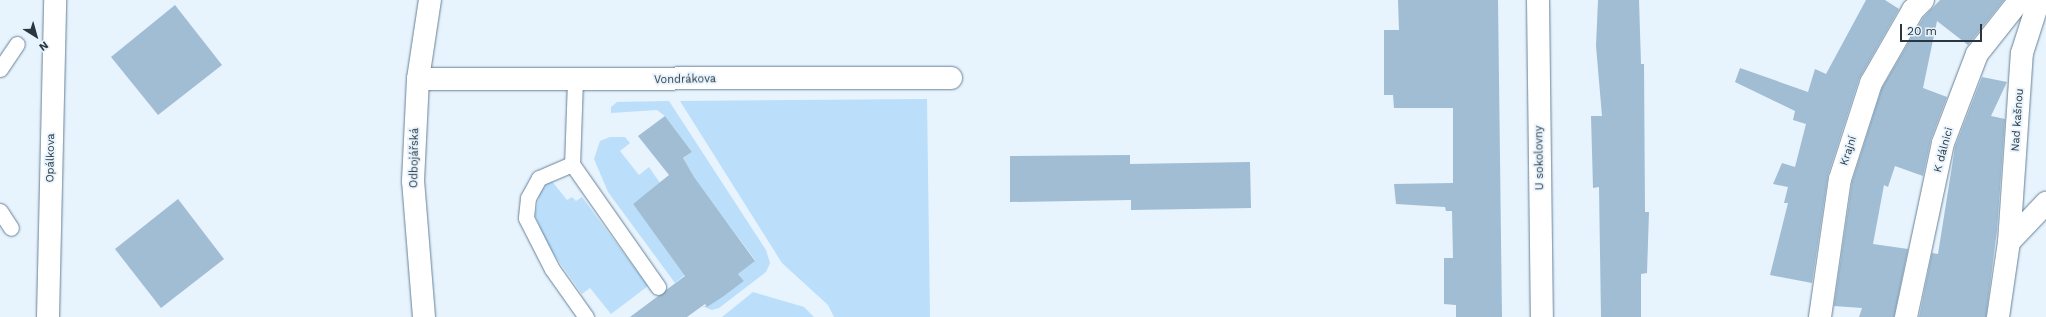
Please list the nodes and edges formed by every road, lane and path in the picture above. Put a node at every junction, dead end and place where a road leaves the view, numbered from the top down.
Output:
1 (55, 0) edge
2 (430, 0) edge
3 (1538, 0) edge
4 (1923, 0) edge
5 (2020, 0) edge
6 (2039, 0) edge
7 (17, 44) dead end
8 (0, 68) edge
9 (951, 78) dead end
10 (418, 79) junction
11 (575, 80) junction
12 (572, 164) junction
13 (2046, 203) edge
14 (0, 210) edge
15 (11, 228) dead end
16 (2009, 242) junction
17 (658, 287) dead end
18 (48, 317) edge
19 (424, 317) edge
20 (586, 317) edge
21 (1542, 317) edge
22 (1820, 317) edge
23 (1906, 317) edge
24 (1998, 317) edge

1 - 18 street, Opálkova
2 - 10 street, Odbojářská
3 - 21 street, U sokolovny
4 - 22 street, Krajní
5 - 23 street, K dálnici
6 - 16 street, Nad kašnou
7 - 8 lane
9 - 11 street, Vondrákova
10 - 11 street, Vondrákova
10 - 19 street, Odbojářská
11 - 12 lane
12 - 17 lane
12 - 20 lane
13 - 16 street
14 - 15 lane
16 - 24 street, Nad kašnou

